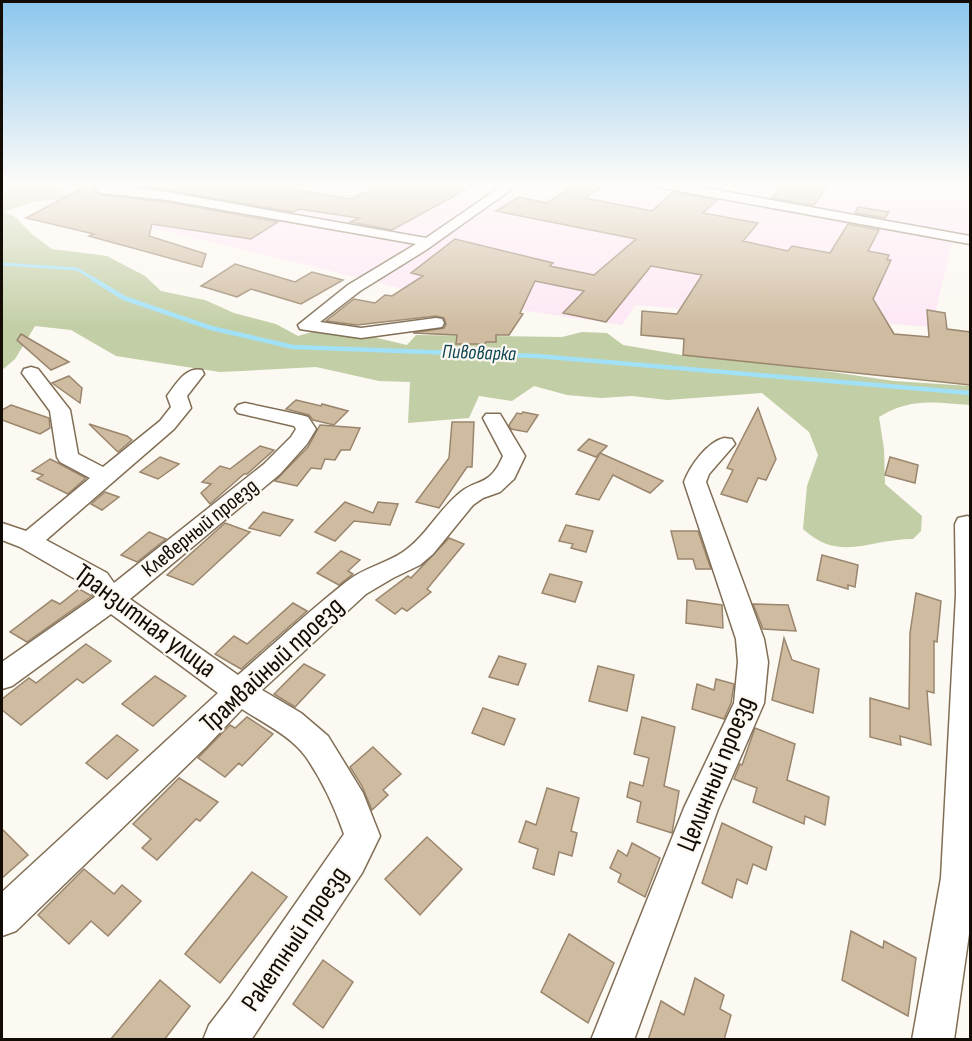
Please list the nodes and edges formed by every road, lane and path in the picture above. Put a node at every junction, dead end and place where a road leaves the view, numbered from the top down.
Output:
1 (368, 232) edge
2 (442, 232) edge
3 (924, 232) edge
4 (970, 240) edge
5 (427, 242) junction
6 (436, 323) dead end
7 (31, 373) dead end
8 (195, 374) dead end
9 (245, 409) dead end
10 (494, 418) dead end
11 (724, 444) dead end
12 (105, 476) junction
13 (967, 524) dead end
14 (2, 531) edge
15 (28, 541) junction
16 (111, 600) junction
17 (2, 677) edge
18 (239, 692) junction
19 (362, 836) joint
20 (2, 916) edge
21 (224, 1040) edge
22 (612, 1040) edge
23 (933, 1040) edge

1 - 5 street
2 - 5 street
3 - 4 street
5 - 6 street
7 - 12 street
8 - 12 street
9 - 16 street, Клеверный проезд
10 - 18 street, Трамвайный проезд
11 - 22 street, Целинный проезд
12 - 15 street
13 - 23 street
14 - 15 street, Транзитная улица
15 - 16 street, Транзитная улица
16 - 17 street, Клеверный проезд
16 - 18 street, Транзитная улица
18 - 19 street, Транзитная улица
18 - 20 street, Трамвайный проезд
19 - 21 street, Ракетный проезд

